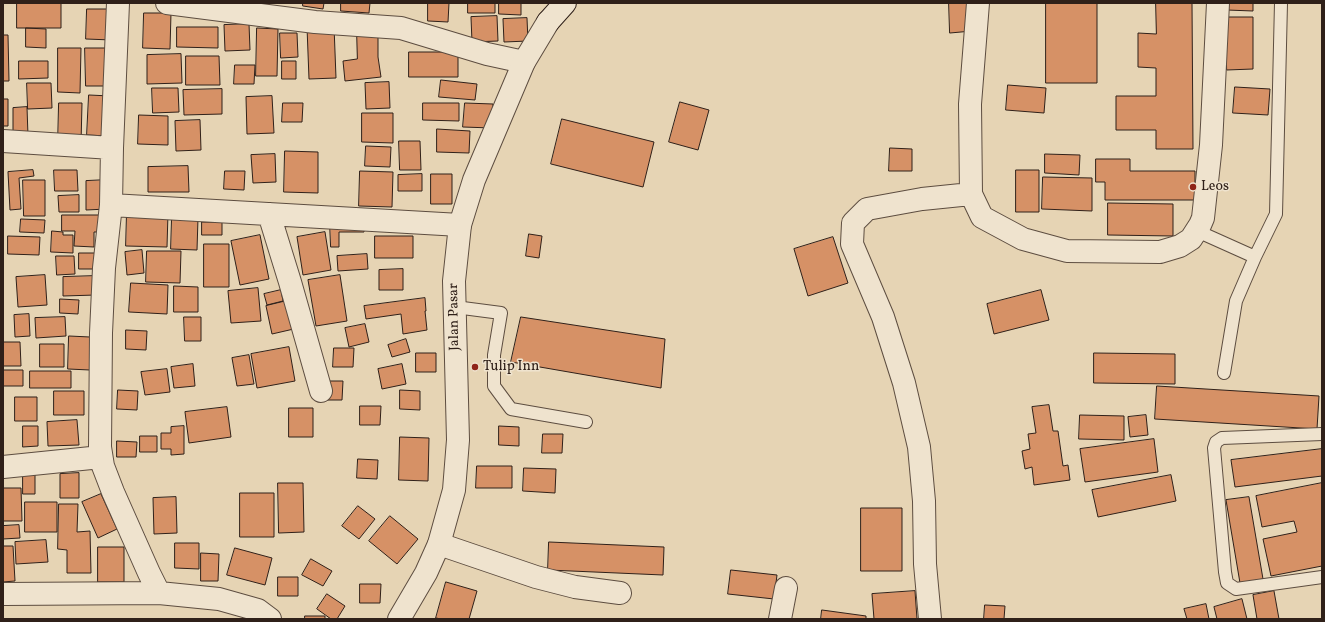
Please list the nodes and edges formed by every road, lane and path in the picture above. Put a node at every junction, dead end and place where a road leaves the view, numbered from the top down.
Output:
1 (118, 3) edge
2 (167, 3) edge
3 (565, 3) edge
4 (978, 3) edge
5 (1218, 3) edge
6 (1281, 3) edge
7 (547, 12) edge
8 (524, 62) junction
9 (3, 142) edge
10 (112, 148) junction
11 (971, 194) junction
12 (111, 205) junction
13 (269, 214) junction
14 (460, 225) junction
15 (1197, 231) junction
16 (1254, 257) junction
17 (455, 307) junction
18 (1224, 373) dead end
19 (321, 391) dead end
20 (586, 422) dead end
21 (1322, 434) edge
22 (101, 457) junction
23 (3, 467) edge
24 (439, 544) junction
25 (1322, 577) edge
26 (786, 588) dead end
27 (159, 593) junction
28 (620, 593) dead end
29 (3, 594) edge
30 (270, 619) edge
31 (399, 619) edge
32 (780, 619) edge
33 (930, 619) edge

1 - 10 street
2 - 8 street
3 - 7 street, Jalan Pasar
4 - 11 street
5 - 15 street
6 - 16 lane
7 - 8 street, Jalan Pasar
8 - 14 street, Jalan Pasar
9 - 10 street
10 - 12 street
11 - 15 street
11 - 33 street
12 - 13 street
12 - 22 street
13 - 14 street
13 - 19 street
14 - 17 street, Jalan Pasar
15 - 16 lane
16 - 18 lane
17 - 20 lane
17 - 24 street, Jalan Pasar
21 - 25 lane
22 - 23 street
22 - 27 street
24 - 28 street
24 - 31 street, Jalan Pasar
26 - 32 street
27 - 29 street
27 - 30 street

